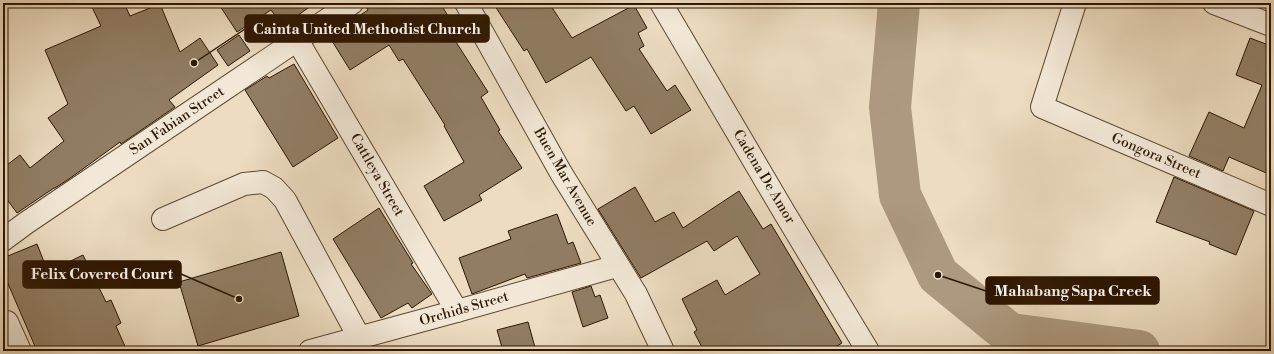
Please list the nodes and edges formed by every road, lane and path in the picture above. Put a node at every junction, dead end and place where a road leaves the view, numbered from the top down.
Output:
1 (352, 3) edge
2 (466, 3) edge
3 (661, 3) edge
4 (1075, 3) edge
5 (1214, 3) edge
6 (1271, 25) edge
7 (297, 40) junction
8 (1271, 205) edge
9 (163, 219) dead end
10 (3, 240) edge
11 (617, 266) junction
12 (457, 311) junction
13 (7, 322) dead end
14 (359, 337) junction
15 (20, 351) edge
16 (310, 351) edge
17 (663, 351) edge
18 (868, 351) edge

1 - 7 street, San Fabian Street
2 - 11 street, Buen Mar Avenue
3 - 18 street, Cadena De Amor
4 - 8 street, Gongora Street
5 - 6 street
7 - 10 street, San Fabian Street
7 - 12 street, Cattleya Street
9 - 14 street
11 - 12 street, Orchids Street
11 - 17 street, Buen Mar Avenue
12 - 14 street, Orchids Street
13 - 15 street
14 - 16 street, Orchids Street

